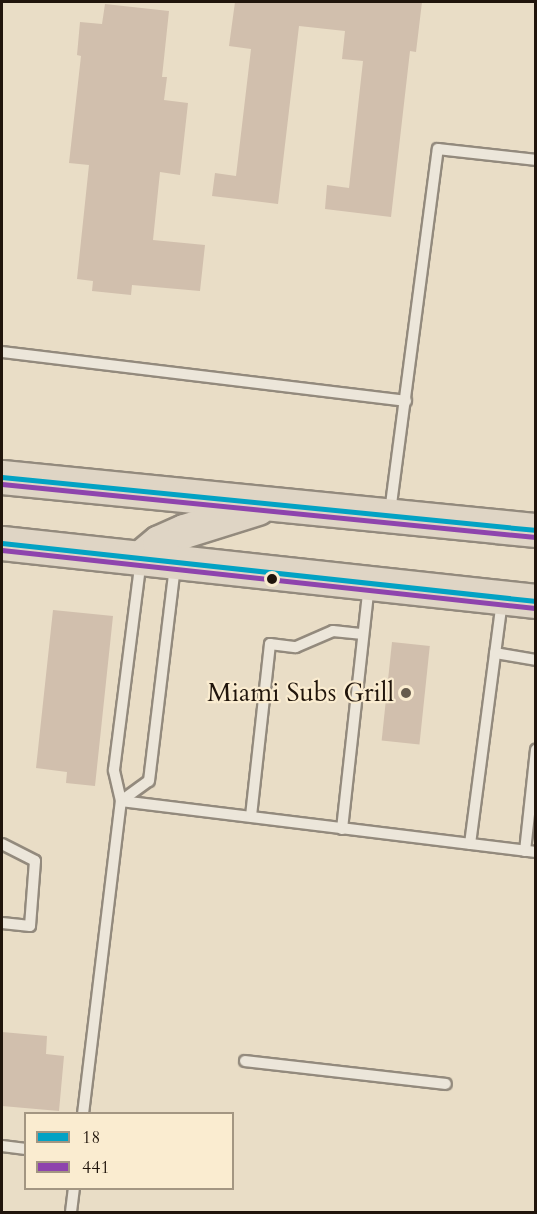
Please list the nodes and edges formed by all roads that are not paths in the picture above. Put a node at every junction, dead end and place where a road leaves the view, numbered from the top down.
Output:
1 (536, 160) edge
2 (2, 352) edge
3 (406, 401) junction
4 (2, 477) edge
5 (271, 504) junction
6 (389, 516) junction
7 (536, 530) edge
8 (2, 543) edge
9 (141, 557) junction
10 (176, 561) junction
11 (369, 583) junction
12 (502, 598) junction
13 (536, 601) edge
14 (363, 634) junction
15 (495, 653) junction
16 (536, 660) edge
17 (536, 750) edge
18 (121, 801) junction
19 (251, 816) junction
20 (342, 829) junction
21 (2, 844) edge
22 (470, 844) junction
23 (530, 851) edge
24 (2, 923) edge
25 (245, 1061) dead end
26 (446, 1084) dead end
27 (83, 1112) edge
28 (2, 1146) edge
29 (24, 1149) edge
30 (74, 1190) edge
31 (71, 1212) edge

1 - 3 lane
2 - 3 lane
3 - 6 lane
4 - 5 main road
5 - 6 main road
5 - 9 main road
6 - 7 main road
8 - 9 main road
9 - 10 main road
9 - 18 lane
10 - 11 main road
10 - 18 lane
11 - 12 main road
11 - 14 lane
12 - 13 main road
12 - 15 lane
14 - 19 lane
14 - 20 lane
15 - 16 lane
15 - 22 lane
17 - 23 lane
18 - 19 lane
18 - 27 lane
19 - 20 lane
20 - 22 lane
21 - 24 lane
22 - 23 lane
25 - 26 lane
28 - 29 lane
30 - 31 lane

